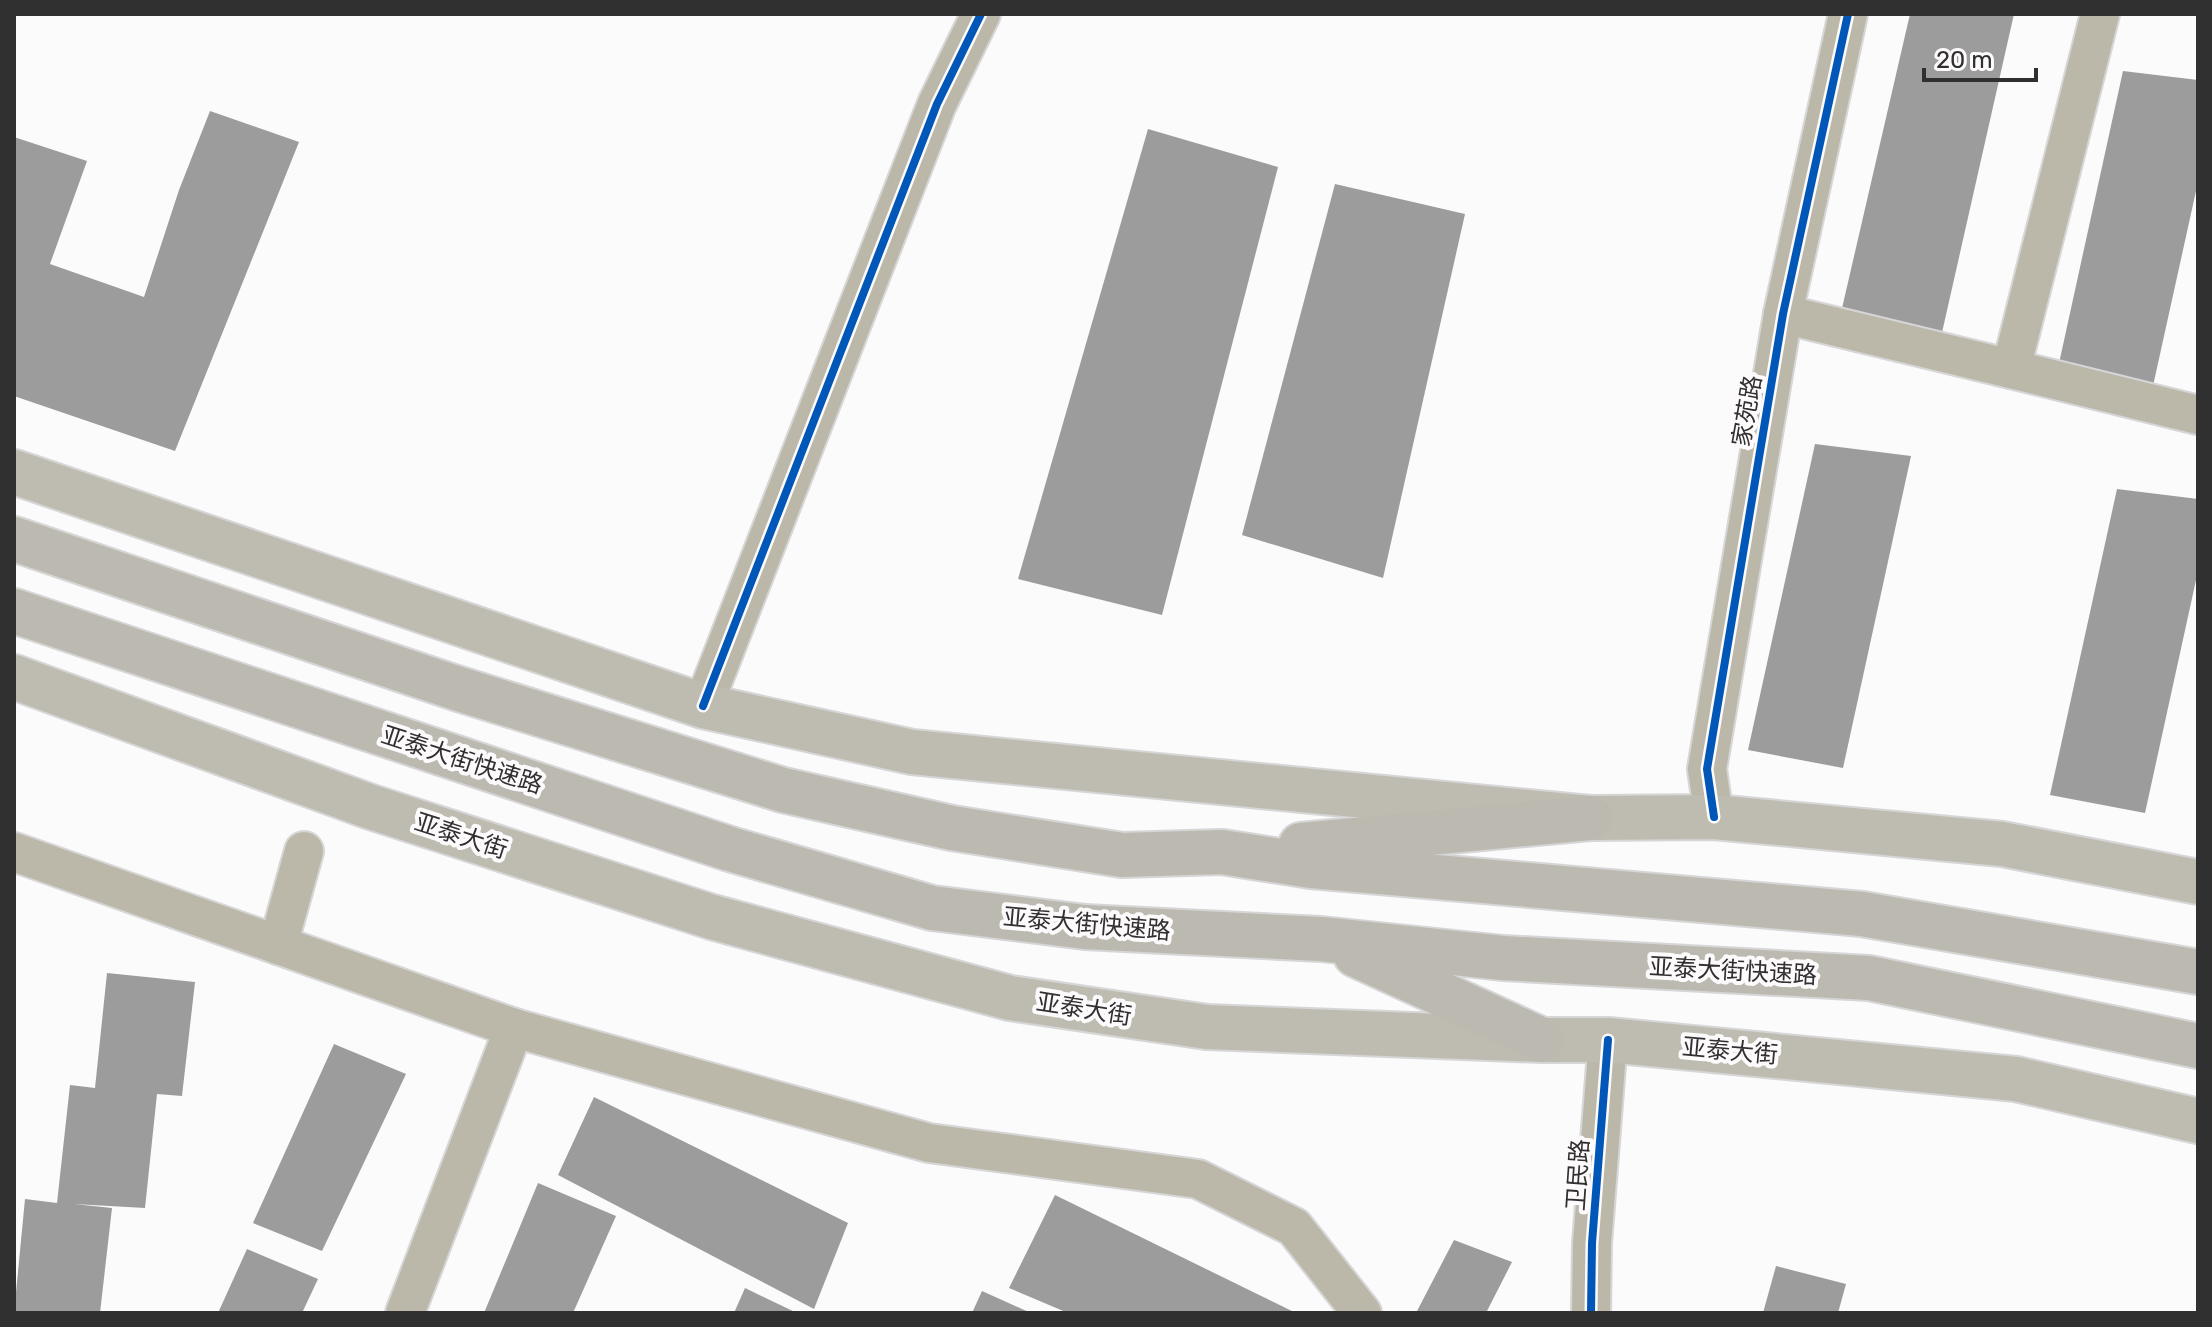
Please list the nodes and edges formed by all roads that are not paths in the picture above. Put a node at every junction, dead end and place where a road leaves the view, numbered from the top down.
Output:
1 (981, 14) edge
2 (1848, 14) edge
3 (2100, 14) edge
4 (1783, 314) junction
5 (2011, 369) junction
6 (2198, 415) edge
7 (14, 472) edge
8 (14, 539) edge
9 (14, 611) edge
10 (14, 677) edge
11 (703, 706) junction
12 (1714, 817) junction
13 (1590, 818) junction
14 (304, 851) dead end
15 (14, 852) edge
16 (1222, 852) junction
17 (2198, 882) edge
18 (1321, 939) junction
19 (278, 945) junction
20 (2198, 972) edge
21 (514, 1028) junction
22 (1542, 1040) junction
23 (1608, 1040) junction
24 (2198, 1046) edge
25 (2198, 1121) edge
26 (405, 1313) edge
27 (1362, 1313) edge
28 (1591, 1313) edge

1 - 11 street
2 - 4 street, 家苑路
3 - 5 street
4 - 5 street
4 - 12 street, 家苑路
5 - 6 street
7 - 11 main road
8 - 16 highway
9 - 18 highway, 亚泰大街快速路
10 - 22 main road, 亚泰大街
11 - 13 main road
12 - 13 main road
12 - 17 main road
13 - 16 highway
14 - 19 street
15 - 19 street
16 - 20 highway
18 - 22 highway
18 - 24 highway, 亚泰大街快速路
19 - 21 street
21 - 26 street
21 - 27 street
22 - 23 main road, 亚泰大街
23 - 25 main road, 亚泰大街
23 - 28 street, 卫民路

